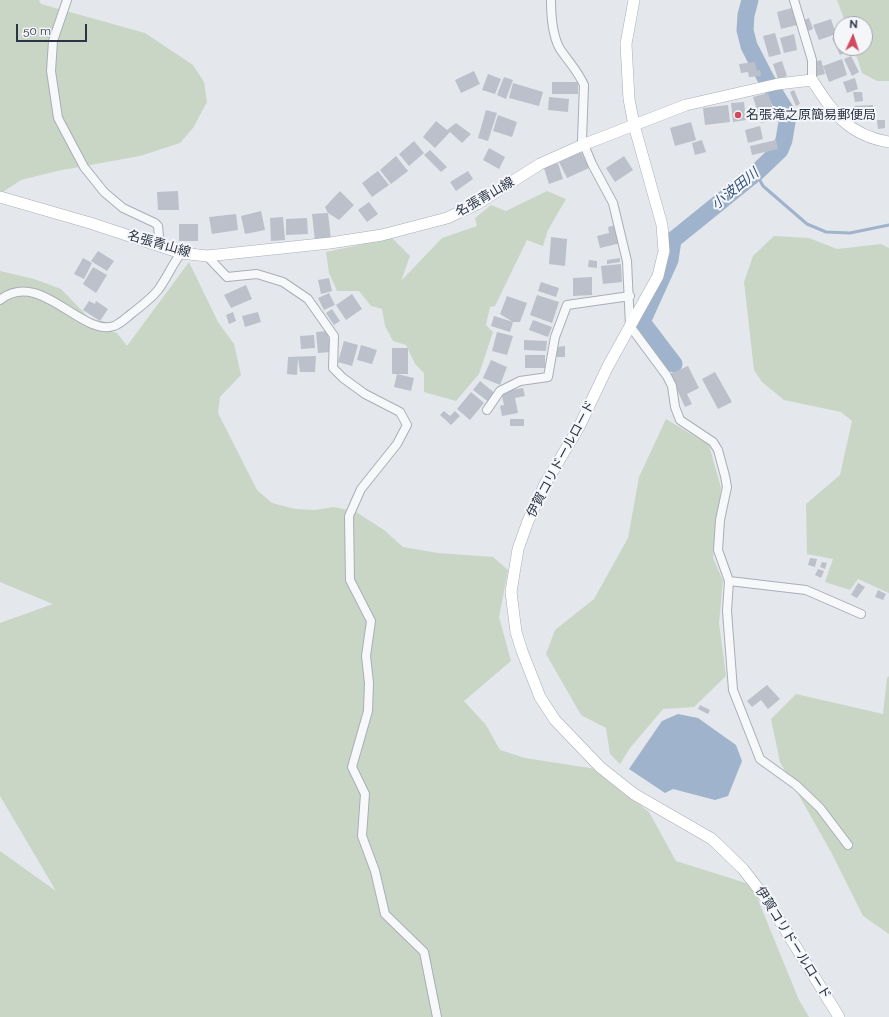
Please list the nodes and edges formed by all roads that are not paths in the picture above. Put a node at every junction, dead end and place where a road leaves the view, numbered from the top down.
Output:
1 (67, 0) edge
2 (551, 0) edge
3 (634, 0) edge
4 (794, 0) edge
5 (812, 80) junction
6 (634, 125) junction
7 (889, 142) edge
8 (585, 144) junction
9 (0, 197) edge
10 (160, 247) junction
11 (181, 253) junction
12 (207, 256) junction
13 (630, 296) junction
14 (0, 300) edge
15 (630, 326) junction
16 (487, 410) dead end
17 (729, 581) junction
18 (861, 614) dead end
19 (848, 845) dead end
20 (437, 1017) edge
21 (839, 1017) edge

1 - 10 street
2 - 8 street
3 - 6 main road, 伊賀コリドールロード
4 - 5 street
5 - 6 main road, 名張青山線
5 - 7 main road
6 - 8 main road, 名張青山線
6 - 15 main road, 伊賀コリドールロード
8 - 12 main road, 名張青山線
8 - 13 street
9 - 10 main road, 名張青山線
10 - 11 main road, 名張青山線
11 - 12 main road, 名張青山線
11 - 14 street
12 - 20 street
13 - 15 street
13 - 16 street
15 - 17 street
15 - 21 main road, 伊賀コリドールロード
17 - 18 street
17 - 19 street

